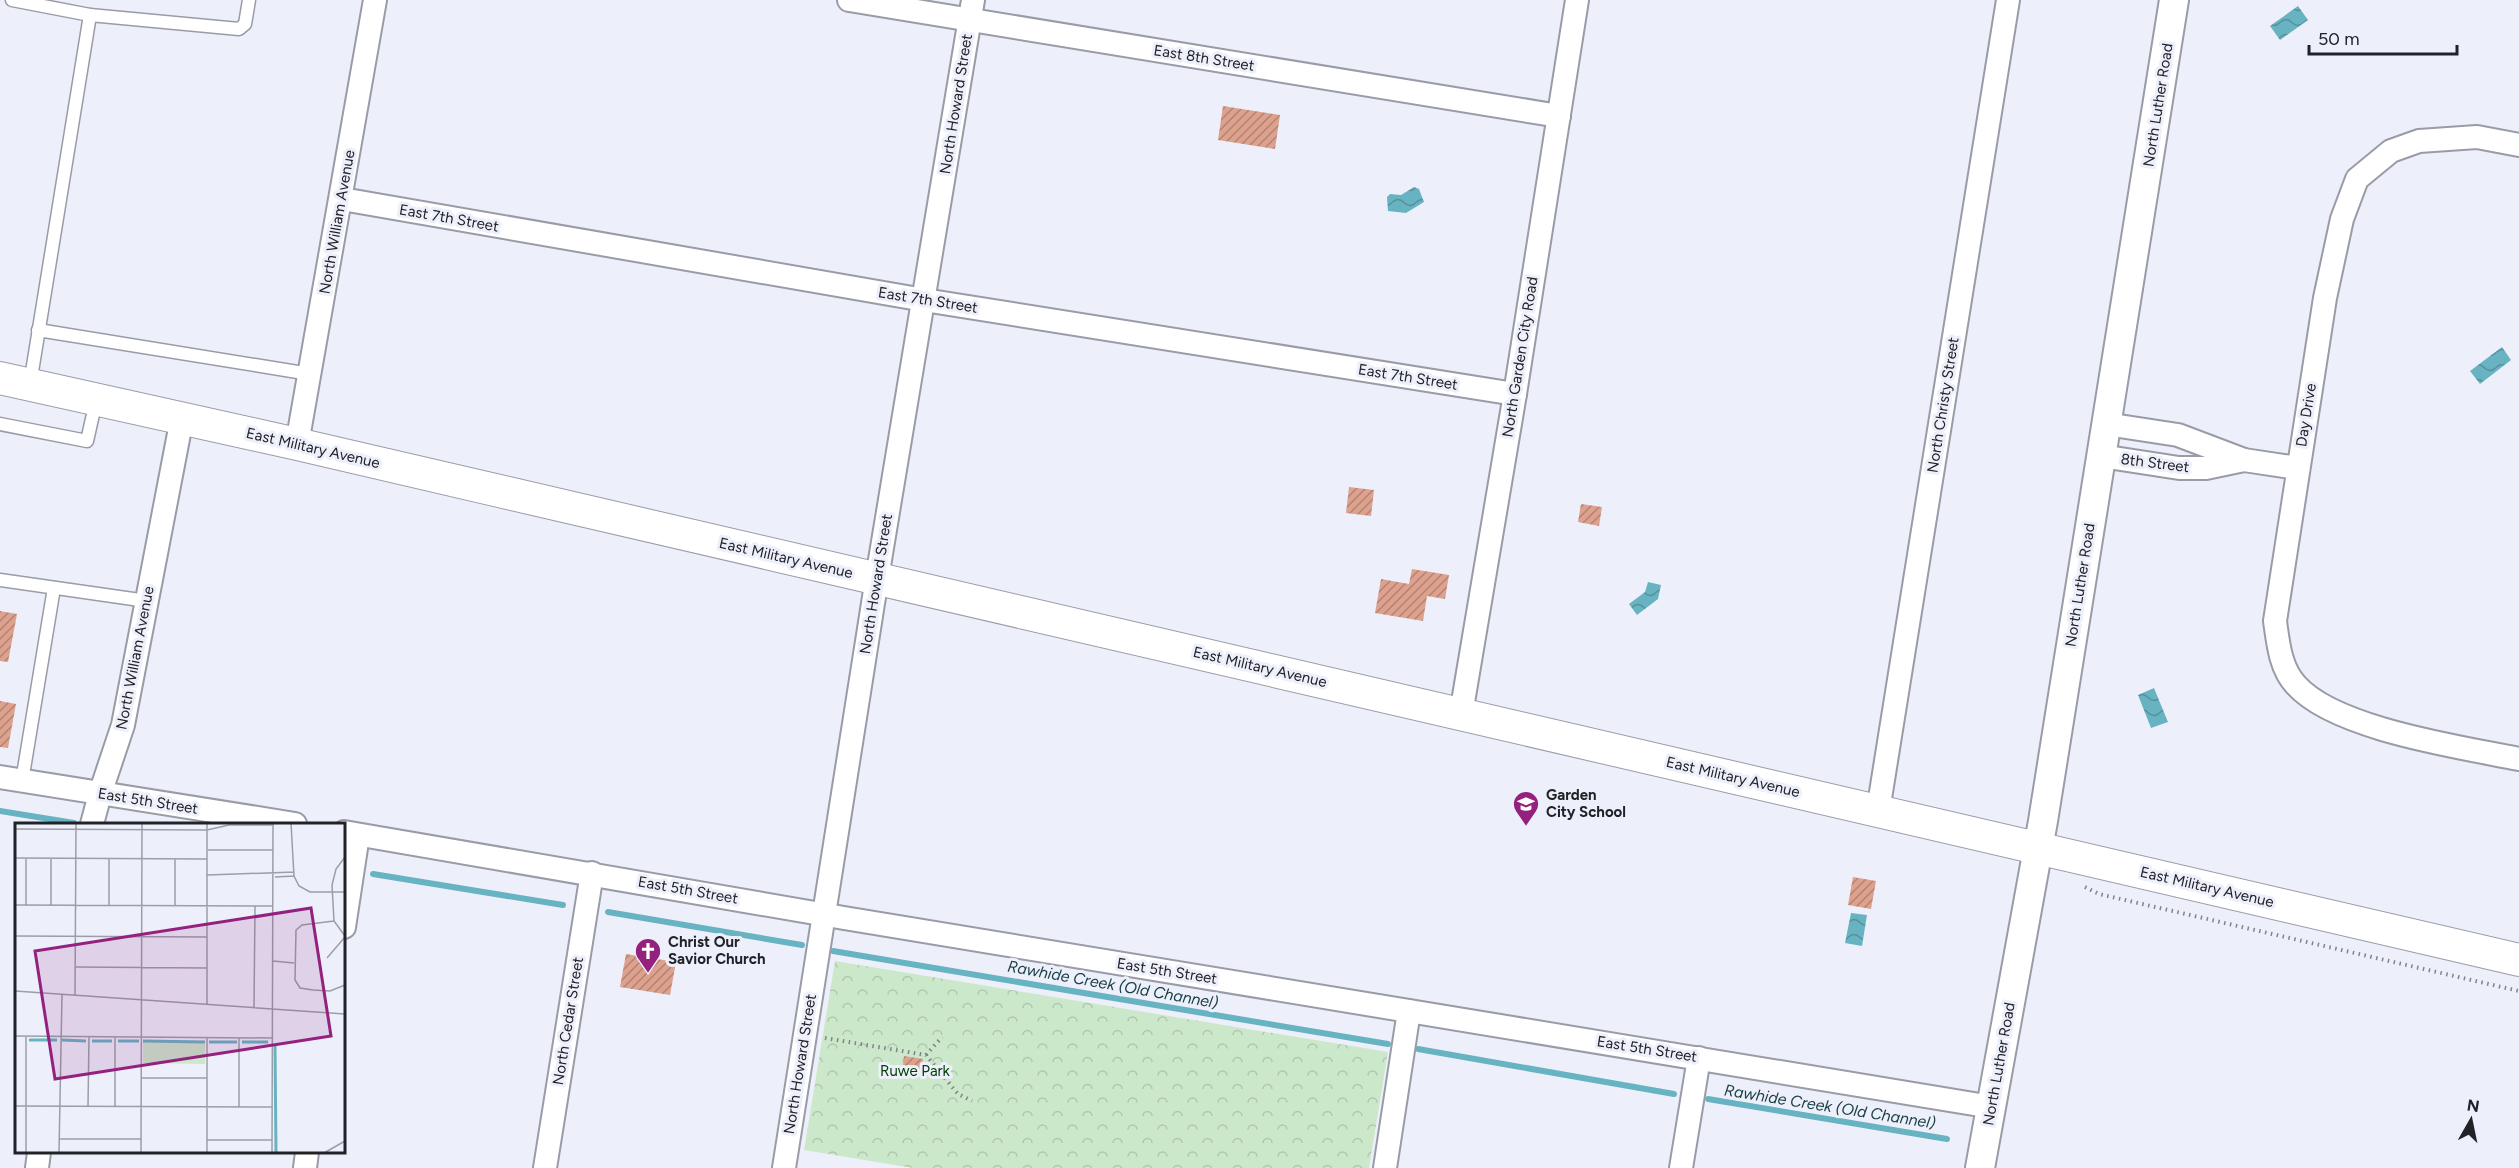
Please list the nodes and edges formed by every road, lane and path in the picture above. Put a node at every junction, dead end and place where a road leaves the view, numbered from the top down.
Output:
1 (12, 0) edge
2 (249, 0) edge
3 (375, 0) edge
4 (849, 0) edge
5 (1577, 0) edge
6 (2008, 0) edge
7 (2174, 0) edge
8 (971, 10) edge
9 (90, 15) junction
10 (1559, 116) junction
11 (2519, 144) edge
12 (342, 199) junction
13 (924, 300) junction
14 (38, 330) junction
15 (310, 374) junction
16 (15, 382) edge
17 (1515, 394) junction
18 (96, 400) junction
19 (182, 418) junction
20 (0, 424) edge
21 (2106, 424) junction
22 (297, 444) junction
23 (2101, 456) junction
24 (2244, 460) junction
25 (2298, 468) junction
26 (877, 578) junction
27 (0, 580) edge
28 (54, 588) junction
29 (147, 602) junction
30 (1461, 714) junction
31 (2519, 759) edge
32 (0, 777) edge
33 (22, 781) junction
34 (100, 794) junction
35 (1878, 811) junction
36 (93, 823) edge
37 (282, 823) edge
38 (351, 833) edge
39 (2038, 848) junction
40 (592, 873) junction
41 (2078, 884) dead end
42 (345, 914) edge
43 (824, 914) junction
44 (2519, 960) edge
45 (2519, 991) edge
46 (1409, 1011) junction
47 (942, 1037) dead end
48 (825, 1038) dead end
49 (926, 1055) junction
50 (1699, 1058) junction
51 (972, 1101) dead end
52 (1992, 1107) junction
53 (39, 1153) edge
54 (308, 1153) edge
55 (37, 1168) edge
56 (305, 1168) edge
57 (545, 1168) edge
58 (784, 1168) edge
59 (1385, 1168) edge
60 (1681, 1168) edge
61 (1980, 1168) edge

1 - 9 lane
2 - 9 lane
3 - 12 street, North William Avenue
4 - 8 street, East 8th Street
5 - 10 street, North Garden City Road
6 - 35 street, North Christy Street
7 - 21 street, North Luther Road
8 - 10 street, East 8th Street
8 - 13 street, North Howard Street
9 - 14 lane
10 - 17 street, North Garden City Road
11 - 25 street, Day Drive
12 - 13 street, East 7th Street
12 - 15 street, North William Avenue
13 - 17 street, East 7th Street
13 - 26 street, North Howard Street
14 - 15 lane
14 - 16 lane
15 - 22 street, North William Avenue
16 - 18 main road, East Military Avenue
17 - 30 street, North Garden City Road
18 - 19 main road, East Military Avenue
18 - 20 lane
19 - 22 main road, East Military Avenue
19 - 29 street, North William Avenue
21 - 23 street, North Luther Road
21 - 24 street, 8th Street
22 - 26 main road, East Military Avenue
23 - 24 street, 8th Street
23 - 39 street, North Luther Road
24 - 25 street, 8th Street
25 - 31 street, Day Drive
26 - 30 main road, East Military Avenue
26 - 43 street, North Howard Street
27 - 28 lane
28 - 29 lane
28 - 33 lane
29 - 34 street, North William Avenue
30 - 35 main road, East Military Avenue
32 - 33 street, East 5th Street
33 - 34 street, East 5th Street
34 - 36 street, North William Avenue
34 - 37 street, East 5th Street
35 - 39 main road, East Military Avenue
38 - 40 street, East 5th Street
38 - 42 street
39 - 44 main road, East Military Avenue
39 - 52 street, North Luther Road
40 - 43 street, East 5th Street
40 - 57 street, North Cedar Street
41 - 45 path
43 - 46 street, East 5th Street
43 - 58 street, North Howard Street
46 - 50 street, East 5th Street
46 - 59 street
47 - 49 path
48 - 49 path
49 - 51 path
50 - 52 street, East 5th Street
50 - 60 street
52 - 61 street, North Luther Road
53 - 55 street
54 - 56 street

